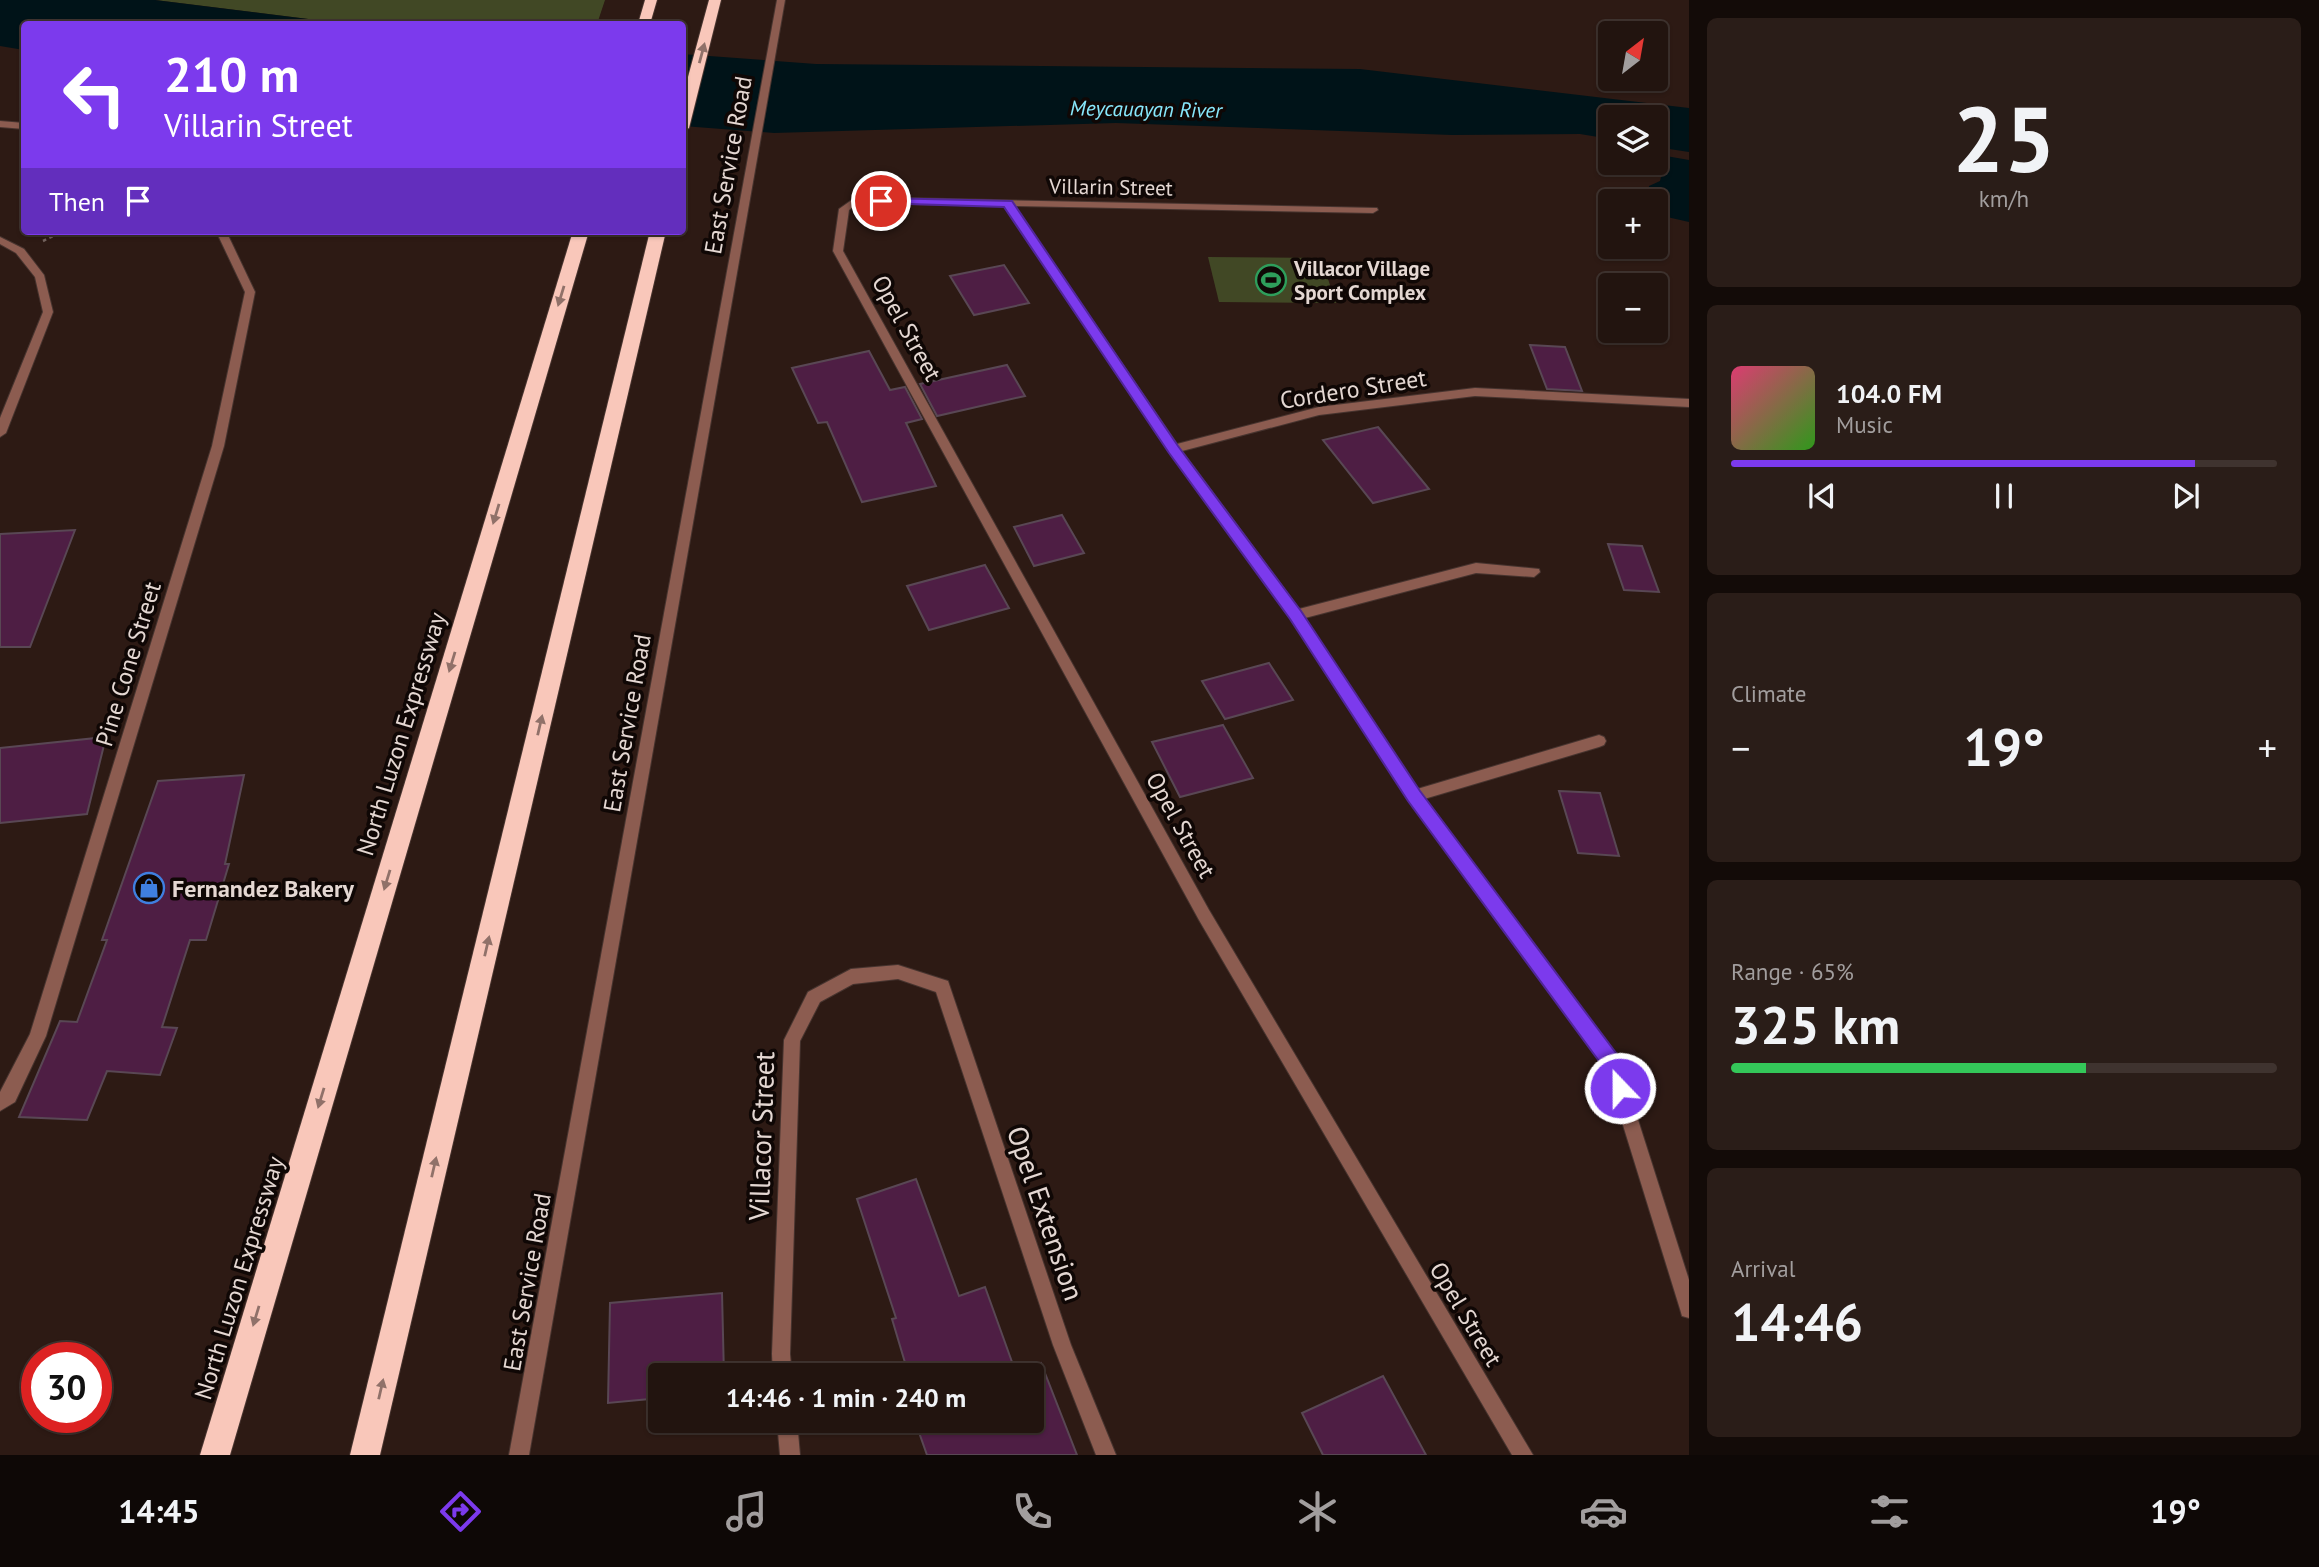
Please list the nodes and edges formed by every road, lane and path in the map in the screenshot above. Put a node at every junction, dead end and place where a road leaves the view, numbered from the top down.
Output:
1 (652, 0) edge
2 (715, 0) edge
3 (780, 0) edge
4 (645, 21) edge
5 (686, 113) edge
6 (0, 124) edge
7 (21, 126) edge
8 (849, 204) joint
9 (1008, 204) junction
10 (1373, 210) dead end
11 (222, 235) edge
12 (580, 235) edge
13 (656, 235) edge
14 (0, 240) edge
15 (1689, 403) edge
16 (0, 433) edge
17 (1174, 449) junction
18 (1534, 572) dead end
19 (1296, 615) junction
20 (1599, 741) dead end
21 (1414, 796) junction
22 (942, 986) joint
23 (0, 1103) edge
24 (1689, 1309) edge
25 (782, 1363) edge
26 (788, 1433) edge
27 (215, 1455) edge
28 (365, 1455) edge
29 (519, 1455) edge
30 (790, 1455) edge
31 (1106, 1455) edge
32 (1523, 1455) edge

1 - 4 highway
5 -> 2 highway
3 - 29 street, East Service Road
6 - 7 street
8 - 9 street, Villarin Street
8 - 32 street, Opel Street
9 - 10 street, Villarin Street
9 - 17 street
11 - 23 street, Pine Cone Street
12 -> 27 highway, North Luzon Expressway
28 -> 13 highway
14 - 16 street
15 - 17 street, Cordero Street
17 - 19 street
18 - 19 street
19 - 21 street
20 - 21 street
21 - 24 street
22 - 25 street, Villacor Street
22 - 31 street, Opel Extension
26 - 30 street

